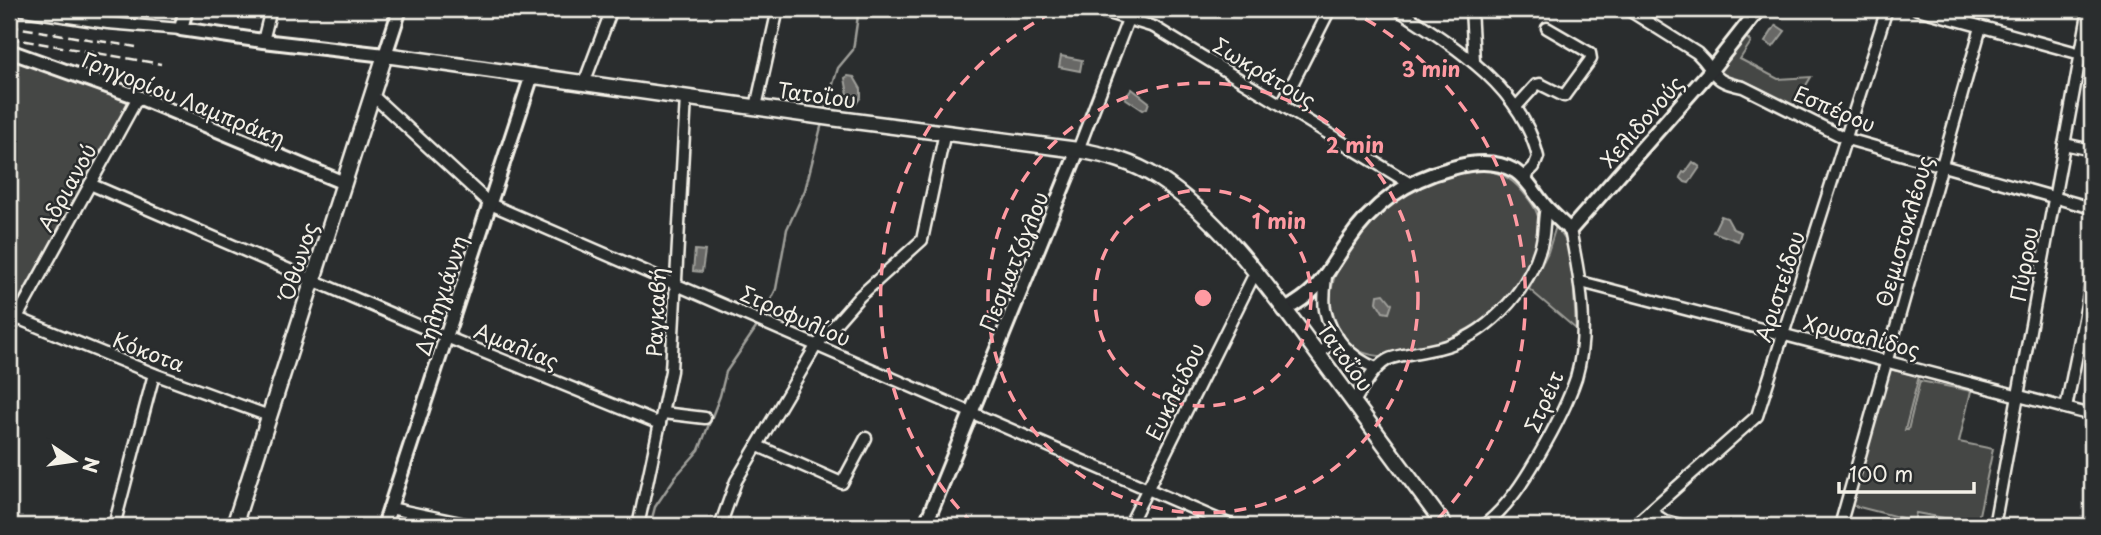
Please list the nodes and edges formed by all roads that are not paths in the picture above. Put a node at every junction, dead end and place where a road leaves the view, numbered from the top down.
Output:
1 (17, 9) edge
2 (186, 9) edge
3 (271, 9) edge
4 (400, 9) edge
5 (612, 9) edge
6 (778, 9) edge
7 (1095, 9) edge
8 (1330, 9) edge
9 (1397, 9) edge
10 (1471, 9) edge
11 (1627, 9) edge
12 (1759, 9) edge
13 (1887, 9) edge
14 (1917, 9) edge
15 (2089, 9) edge
16 (1130, 13) edge
17 (1981, 27) junction
18 (1546, 28) dead end
19 (181, 29) junction
20 (263, 41) junction
21 (9, 51) edge
22 (2081, 54) junction
23 (385, 55) junction
24 (2092, 57) edge
25 (1474, 61) junction
26 (1711, 70) junction
27 (532, 75) junction
28 (584, 83) junction
29 (372, 95) junction
30 (138, 97) junction
31 (686, 97) junction
32 (1282, 104) junction
33 (756, 107) junction
34 (1516, 107) junction
35 (945, 132) junction
36 (1847, 139) junction
37 (2064, 144) junction
38 (1078, 150) junction
39 (2092, 150) edge
40 (1941, 166) junction
41 (1523, 177) junction
42 (344, 183) junction
43 (1409, 183) junction
44 (90, 184) junction
45 (2054, 198) junction
46 (490, 204) junction
47 (1546, 207) junction
48 (2092, 208) edge
49 (1570, 230) junction
50 (1255, 273) junction
51 (1326, 276) junction
52 (313, 280) junction
53 (2092, 280) edge
54 (1581, 282) junction
55 (677, 284) junction
56 (1285, 310) junction
57 (17, 318) junction
58 (9, 332) edge
59 (1784, 335) junction
60 (446, 337) junction
61 (1338, 338) junction
62 (816, 346) junction
63 (1318, 354) junction
64 (1886, 361) junction
65 (1376, 368) junction
66 (154, 374) junction
67 (2018, 396) junction
68 (1354, 402) junction
69 (2066, 408) junction
70 (972, 412) junction
71 (663, 413) junction
72 (2092, 415) edge
73 (269, 416) junction
74 (705, 418) dead end
75 (660, 424) junction
76 (866, 438) dead end
77 (758, 446) junction
78 (1148, 489) junction
79 (390, 508) junction
80 (1650, 512) junction
81 (114, 526) edge
82 (234, 526) edge
83 (384, 526) edge
84 (475, 526) edge
85 (638, 526) edge
86 (720, 526) edge
87 (925, 526) edge
88 (1129, 526) edge
89 (1233, 526) edge
90 (1445, 526) edge
91 (1483, 526) edge
92 (1633, 526) edge
93 (1684, 526) edge
94 (1840, 526) edge
95 (1994, 526) edge

1 - 19 street, Τατοΐου
2 - 19 street
3 - 20 street
4 - 23 street, Όθωνος
5 - 28 street
6 - 33 street
7 - 16 street, Σωκράτους
8 - 32 street
9 - 25 street
10 - 25 street
11 - 26 street, Εσπέρου
12 - 26 street, Χελιδονούς
13 - 36 street, Αριστείδου
14 - 17 street
15 - 22 street, Πύρρου
16 - 32 street, Σωκράτους
16 - 38 street, Πεσματζόγλου
17 - 22 street
17 - 40 street, Θεμιστοκλέους
18 - 34 street
19 - 20 street, Τατοΐου
20 - 23 street, Τατοΐου
21 - 30 street, Γρηγορίου Λαμπράκη
22 - 24 street
22 - 37 street, Πύρρου
23 - 27 main road, Τατοΐου
23 - 29 main road, Όθωνος
25 - 34 street
26 - 36 street, Εσπέρου
26 - 49 street, Χελιδονούς
27 - 28 main road, Τατοΐου
27 - 46 street, Δηληγιάννη
28 - 31 main road, Τατοΐου
29 - 42 main road, Όθωνος
29 - 46 street, Στροφυλίου
30 - 42 street, Γρηγορίου Λαμπράκη
30 - 44 street, Αδριανού
31 - 33 main road, Τατοΐου
31 - 55 street, Ραγκαβή
32 - 43 street, Σωκράτους
33 - 35 main road, Τατοΐου
34 - 41 street
35 - 38 main road, Τατοΐου
35 - 62 street
36 - 40 street, Εσπέρου
36 - 59 street, Αριστείδου
37 - 39 street
37 - 45 street, Πύρρου
38 - 50 main road, Τατοΐου
38 - 70 street, Πεσματζόγλου
40 - 45 street, Εσπέρου
40 - 64 street, Θεμιστοκλέους
41 - 43 street
41 - 47 street
42 - 52 main road, Όθωνος
43 - 51 street
44 - 52 street, Αμαλίας
44 - 57 street, Αδριανού
45 - 48 street, Εσπέρου
45 - 67 street, Πύρρου
46 - 55 street, Στροφυλίου
46 - 60 street, Δηληγιάννη
47 - 49 street
47 - 65 street
49 - 54 street, Στρέιτ
50 - 56 main road, Τατοΐου
50 - 78 street, Ευκλείδου
51 - 56 street
51 - 61 street
52 - 60 street, Αμαλίας
52 - 73 main road, Όθωνος
53 - 69 street
54 - 59 street, Χρυσαλίδος
54 - 91 street, Στρέιτ
55 - 62 street, Στροφυλίου
55 - 71 street, Ραγκαβή
56 - 63 main road, Τατοΐου
57 - 58 street, Αδριανού
57 - 66 street, Κόκοτα
59 - 64 street, Χρυσαλίδος
59 - 80 street, Αριστείδου
60 - 75 street, Αμαλίας
60 - 79 street, Δηληγιάννη
61 - 63 street
61 - 65 street
62 - 70 street, Στροφυλίου
62 - 77 street
63 - 68 main road, Τατοΐου
64 - 67 street, Χρυσαλίδος
64 - 94 street, Θεμιστοκλέους
65 - 68 street
66 - 73 street, Κόκοτα
66 - 81 street
67 - 69 street, Χρυσαλίδος
67 - 95 street, Πύρρου
68 - 90 main road, Τατοΐου
69 - 72 street, Χρυσαλίδος
70 - 78 street, Στροφυλίου
70 - 87 street, Πεσματζόγλου
71 - 74 street
71 - 75 street, Ραγκαβή
73 - 82 main road, Όθωνος
75 - 85 street, Ραγκαβή
76 - 77 street
77 - 86 street
78 - 88 street, Ευκλείδου
78 - 89 street, Στροφυλίου
79 - 83 street, Δηληγιάννη
79 - 84 street
80 - 92 street, Αριστείδου
80 - 93 street

